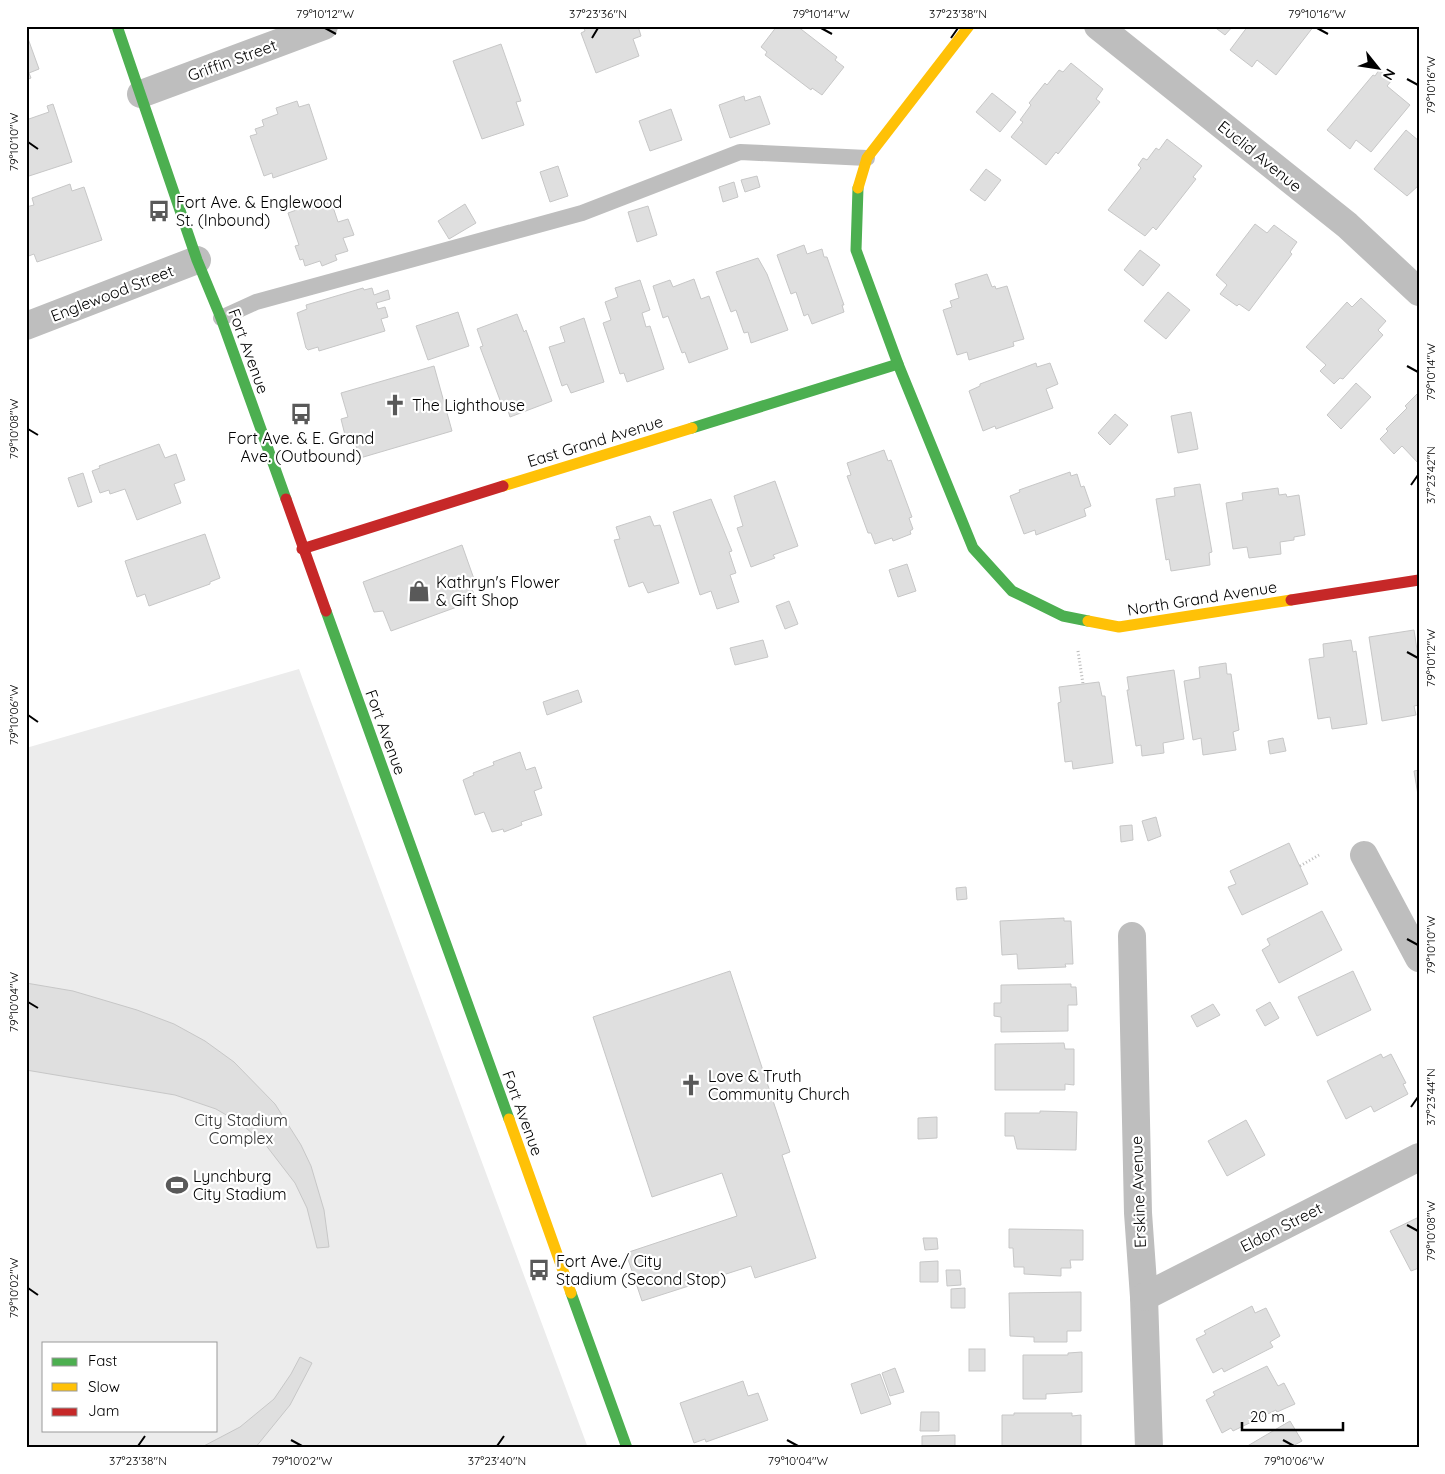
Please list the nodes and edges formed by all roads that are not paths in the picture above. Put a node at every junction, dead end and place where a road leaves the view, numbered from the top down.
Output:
1 (117, 26) edge
2 (324, 26) edge
3 (969, 26) edge
4 (1098, 26) edge
5 (141, 94) junction
6 (867, 158) junction
7 (197, 260) junction
8 (1419, 292) edge
9 (221, 318) junction
10 (26, 326) edge
11 (898, 364) junction
12 (302, 549) junction
13 (1419, 580) edge
14 (1364, 855) dead end
15 (1132, 936) dead end
16 (1419, 958) edge
17 (1419, 1157) edge
18 (1144, 1297) junction
19 (627, 1448) edge
20 (1149, 1448) edge

1 - 5 street, Fort Avenue
2 - 5 street, Griffin Street
3 - 6 street, North Grand Avenue
4 - 8 street, Euclid Avenue
5 - 7 street, Fort Avenue
6 - 9 lane
6 - 11 street, North Grand Avenue
7 - 9 street, Fort Avenue
7 - 10 street, Englewood Street
9 - 12 street, Fort Avenue
11 - 12 street, East Grand Avenue
11 - 13 street, North Grand Avenue
12 - 19 street, Fort Avenue
14 - 16 street
15 - 18 street, Erskine Avenue
17 - 18 street, Eldon Street
18 - 20 street, Erskine Avenue

